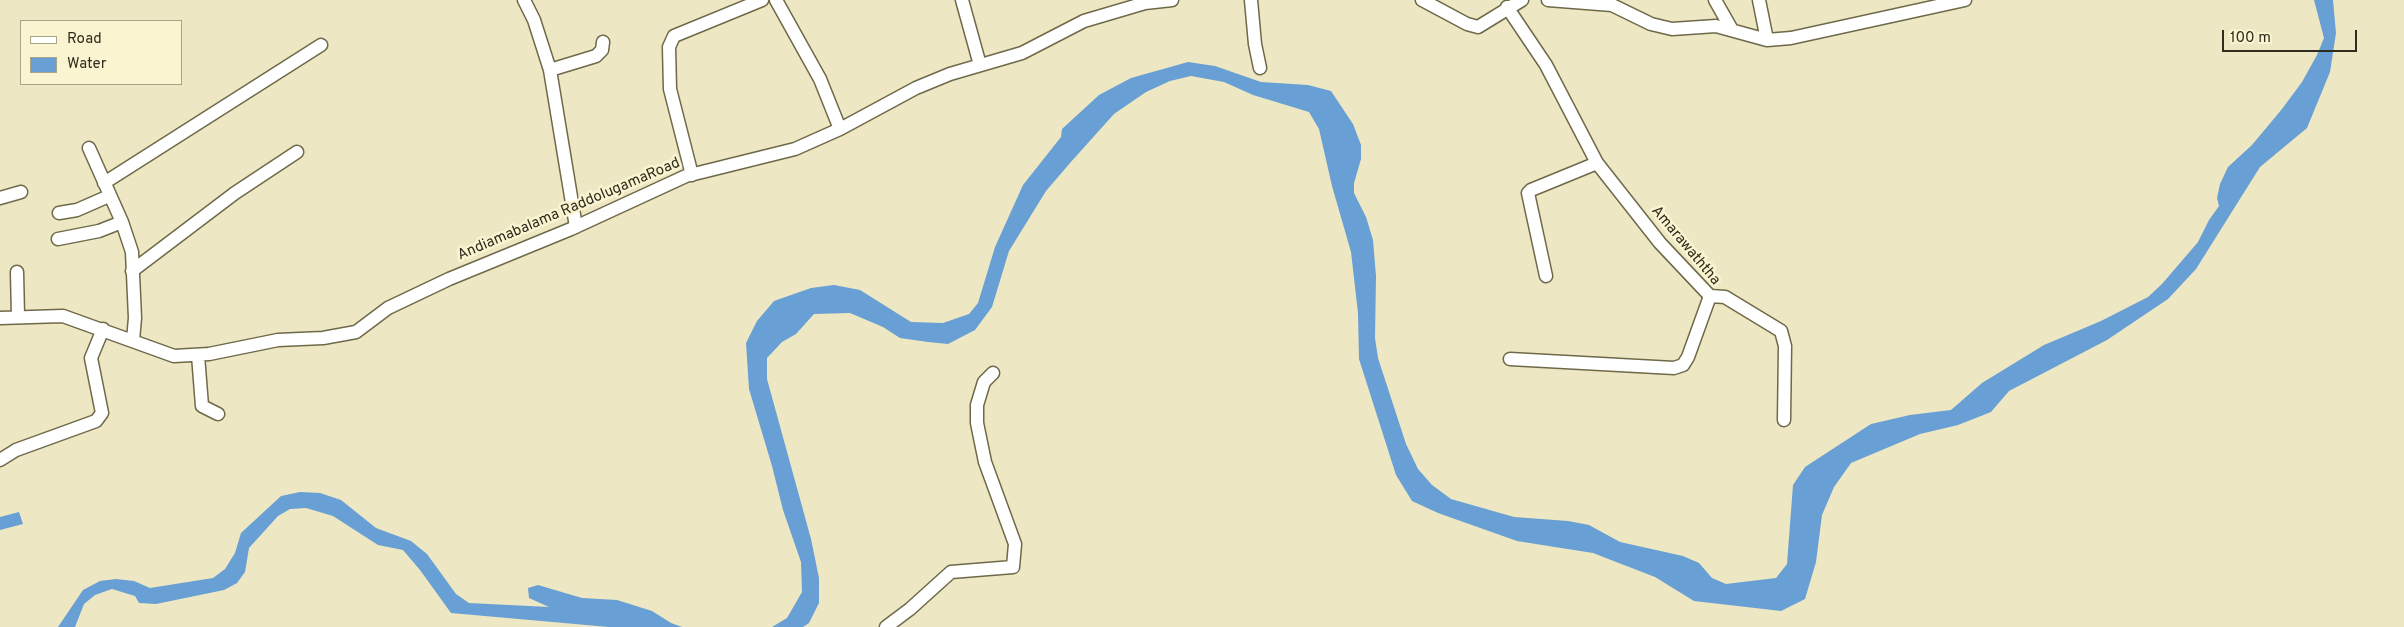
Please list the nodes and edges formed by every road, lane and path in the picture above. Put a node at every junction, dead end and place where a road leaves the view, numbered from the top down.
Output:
1 (524, 0) edge
2 (762, 0) edge
3 (776, 0) edge
4 (962, 0) edge
5 (1172, 0) edge
6 (1251, 0) edge
7 (1422, 0) edge
8 (1522, 0) edge
9 (1548, 0) edge
10 (1715, 0) edge
11 (1758, 0) edge
12 (1964, 0) edge
13 (1508, 7) junction
14 (1732, 30) junction
15 (1767, 40) junction
16 (604, 42) dead end
17 (322, 45) dead end
18 (980, 65) junction
19 (1260, 68) dead end
20 (550, 70) junction
21 (840, 129) junction
22 (89, 148) dead end
23 (298, 152) dead end
24 (1597, 163) junction
25 (692, 175) junction
26 (104, 183) junction
27 (21, 192) dead end
28 (109, 196) junction
29 (0, 198) edge
30 (59, 213) dead end
31 (122, 222) junction
32 (576, 227) junction
33 (58, 239) dead end
34 (132, 271) junction
35 (17, 272) dead end
36 (1546, 276) dead end
37 (1710, 296) junction
38 (18, 316) junction
39 (0, 318) edge
40 (103, 329) junction
41 (133, 340) junction
42 (198, 355) junction
43 (1510, 359) dead end
44 (992, 373) dead end
45 (218, 414) dead end
46 (1784, 420) dead end
47 (0, 460) edge
48 (886, 627) edge

1 - 20 street
2 - 25 street
3 - 21 street
4 - 18 street
5 - 18 street, Andiamabalama RaddolugamaRoad
6 - 19 street
7 - 13 street
8 - 13 street
9 - 14 street
10 - 14 street
11 - 15 street
12 - 15 street
13 - 24 street, Amarawaththa
14 - 15 street
16 - 20 street
17 - 26 street
18 - 21 street, Andiamabalama RaddolugamaRoad
20 - 32 street
21 - 25 street, Andiamabalama RaddolugamaRoad
22 - 26 street
23 - 34 street
24 - 36 street
24 - 37 street, Amarawaththa
25 - 32 street, Andiamabalama RaddolugamaRoad
26 - 28 street
27 - 29 street
28 - 30 street
28 - 31 street
31 - 33 street
31 - 34 street
32 - 42 street, Andiamabalama RaddolugamaRoad
34 - 41 street
35 - 38 street
37 - 43 street, Amarawaththa
37 - 46 street
38 - 39 street, Andiamabalama RaddolugamaRoad
38 - 40 street, Andiamabalama RaddolugamaRoad
40 - 41 street, Andiamabalama RaddolugamaRoad
40 - 47 street
41 - 42 street, Andiamabalama RaddolugamaRoad
42 - 45 street
44 - 48 street

